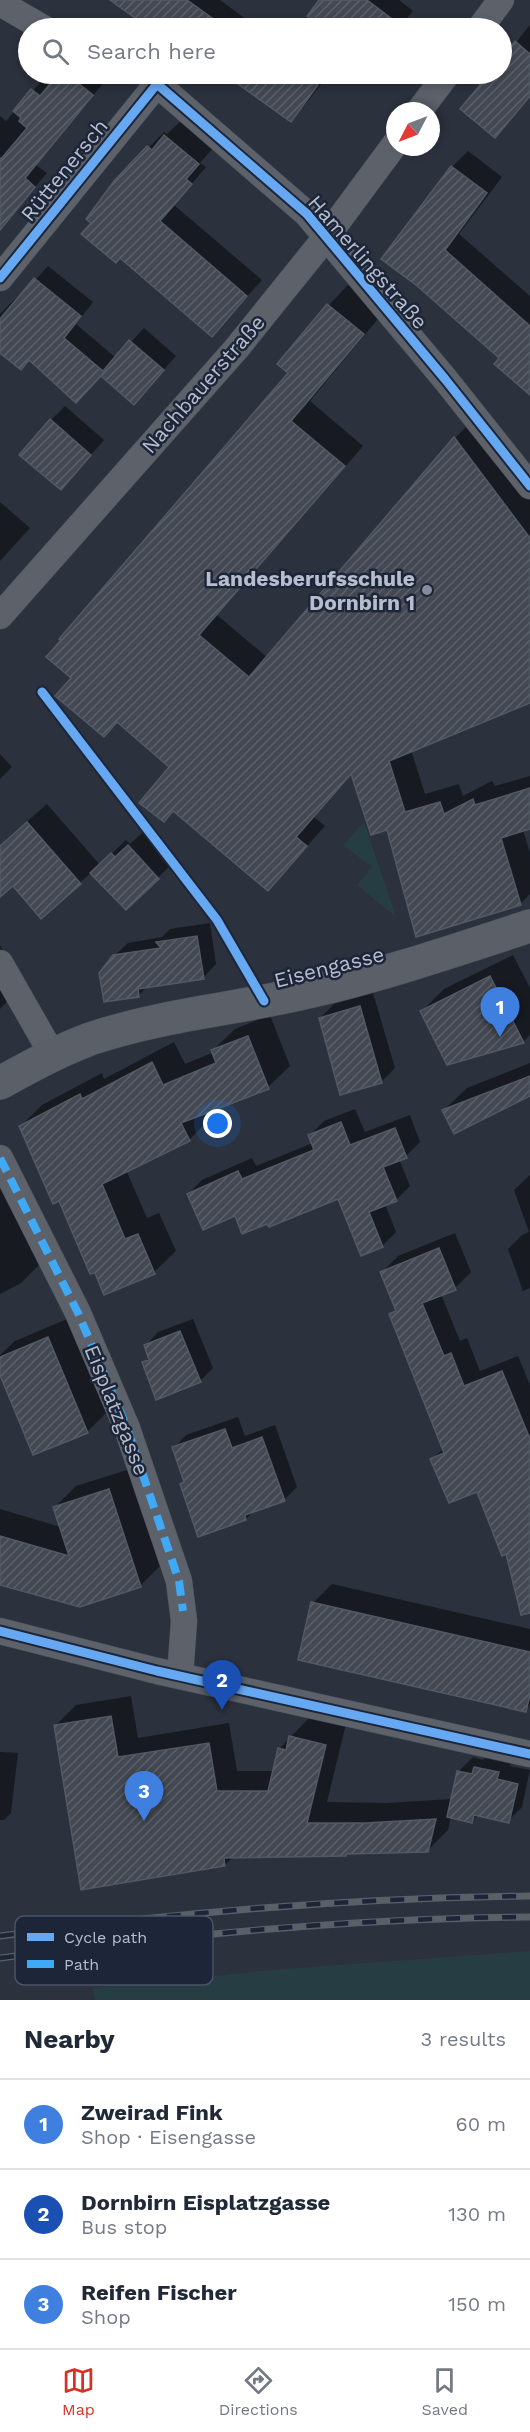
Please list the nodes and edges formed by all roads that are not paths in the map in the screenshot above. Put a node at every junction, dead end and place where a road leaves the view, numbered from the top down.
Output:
1 (501, 0) edge
2 (0, 3) edge
3 (26, 18) edge
4 (488, 18) edge
5 (157, 84) joint
6 (439, 84) edge
7 (426, 102) edge
8 (386, 156) edge
9 (327, 236) junction
10 (0, 278) edge
11 (530, 486) edge
12 (0, 616) edge
13 (530, 926) edge
14 (0, 963) edge
15 (52, 1054) junction
16 (0, 1083) edge
17 (0, 1158) edge
18 (0, 1631) edge
19 (180, 1676) junction
20 (530, 1754) edge

1 - 4 street
2 - 3 street
5 - 9 street, Hamerlingstraße
5 - 10 street, Rüttenersch
6 - 7 street
8 - 9 street, Nachbauerstraße
9 - 11 street, Hamerlingstraße
9 - 12 street, Nachbauerstraße
13 - 15 main road, Eisengasse
14 - 15 street
15 - 16 main road, Eisengasse
17 - 19 street, Eisplatzgasse
18 - 19 street
19 - 20 street

